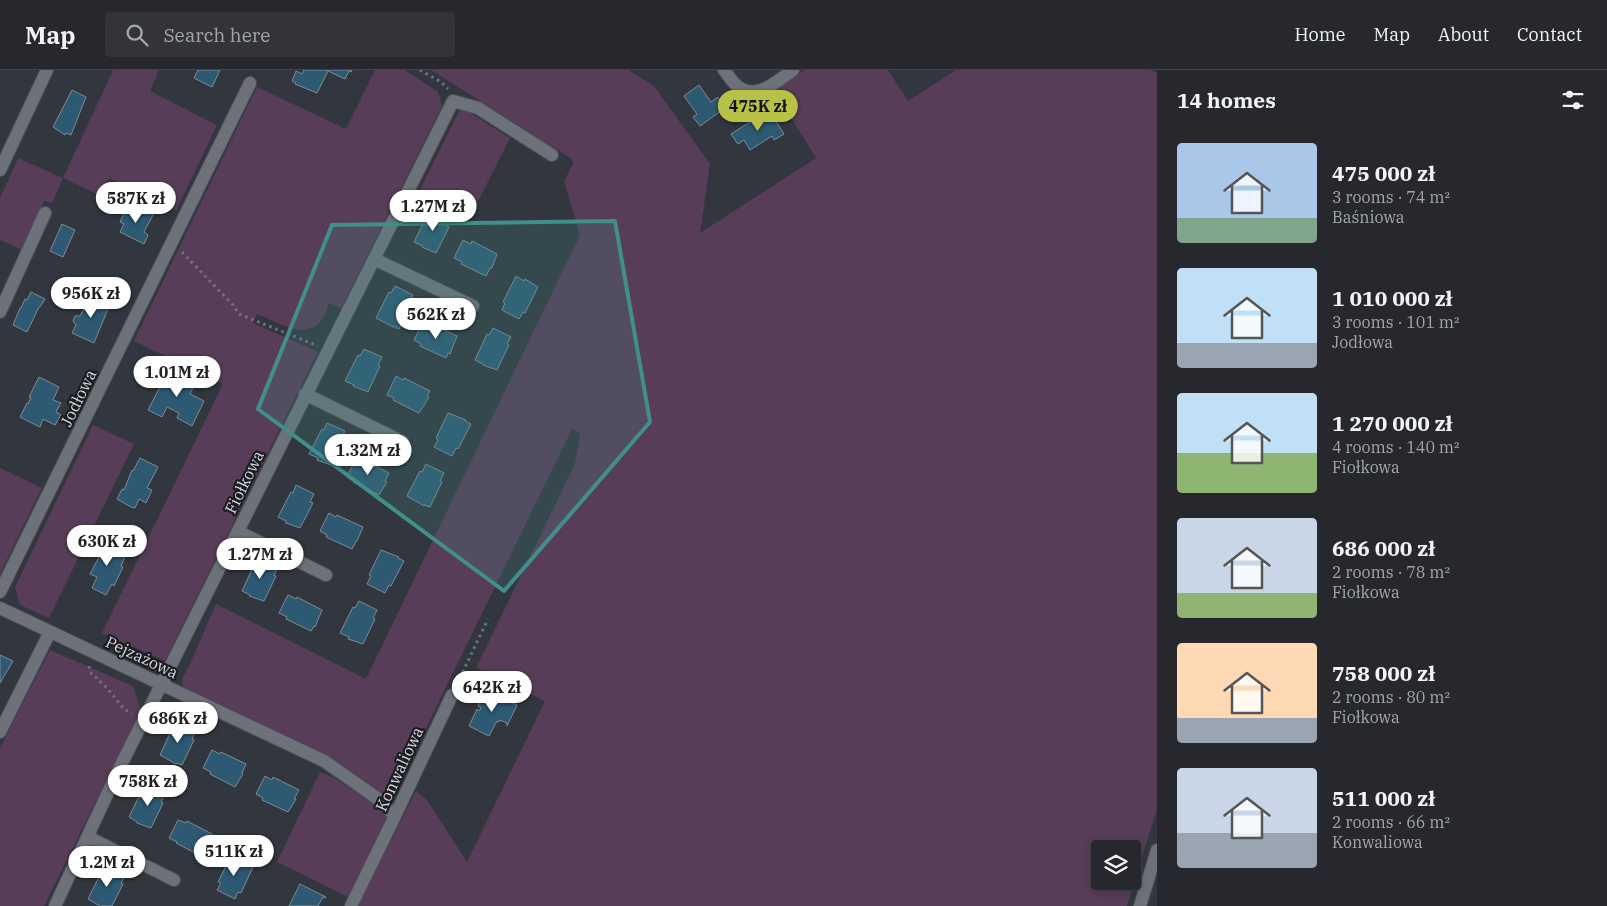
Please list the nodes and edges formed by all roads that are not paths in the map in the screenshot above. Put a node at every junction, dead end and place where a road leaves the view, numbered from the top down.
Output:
1 (47, 70) edge
2 (724, 70) edge
3 (793, 70) edge
4 (250, 83) dead end
5 (552, 156) dead end
6 (0, 170) edge
7 (45, 213) dead end
8 (374, 259) junction
9 (473, 306) dead end
10 (0, 312) edge
11 (305, 394) junction
12 (403, 442) dead end
13 (239, 532) junction
14 (326, 574) dead end
15 (0, 592) edge
16 (0, 608) edge
17 (50, 632) junction
18 (162, 684) junction
19 (452, 695) road end
20 (0, 732) edge
21 (395, 816) junction
22 (88, 837) junction
23 (1157, 850) edge
24 (174, 880) dead end
25 (55, 906) edge
26 (350, 906) edge
27 (1140, 906) edge

1 - 6 street
2 - 3 street
4 - 15 street, Jodłowa
5 - 8 street, Fiołkowa
7 - 10 street
8 - 9 street
8 - 11 street, Fiołkowa
11 - 12 street
11 - 13 street, Fiołkowa
13 - 14 street
13 - 18 street, Fiołkowa
16 - 17 street, Pejzażowa
17 - 18 street, Pejzażowa
17 - 20 street
18 - 21 street, Pejzażowa
18 - 22 street, Fiołkowa
19 - 21 street, Konwaliowa
21 - 26 street, Konwaliowa
22 - 24 street
22 - 25 street, Fiołkowa
23 - 27 street

